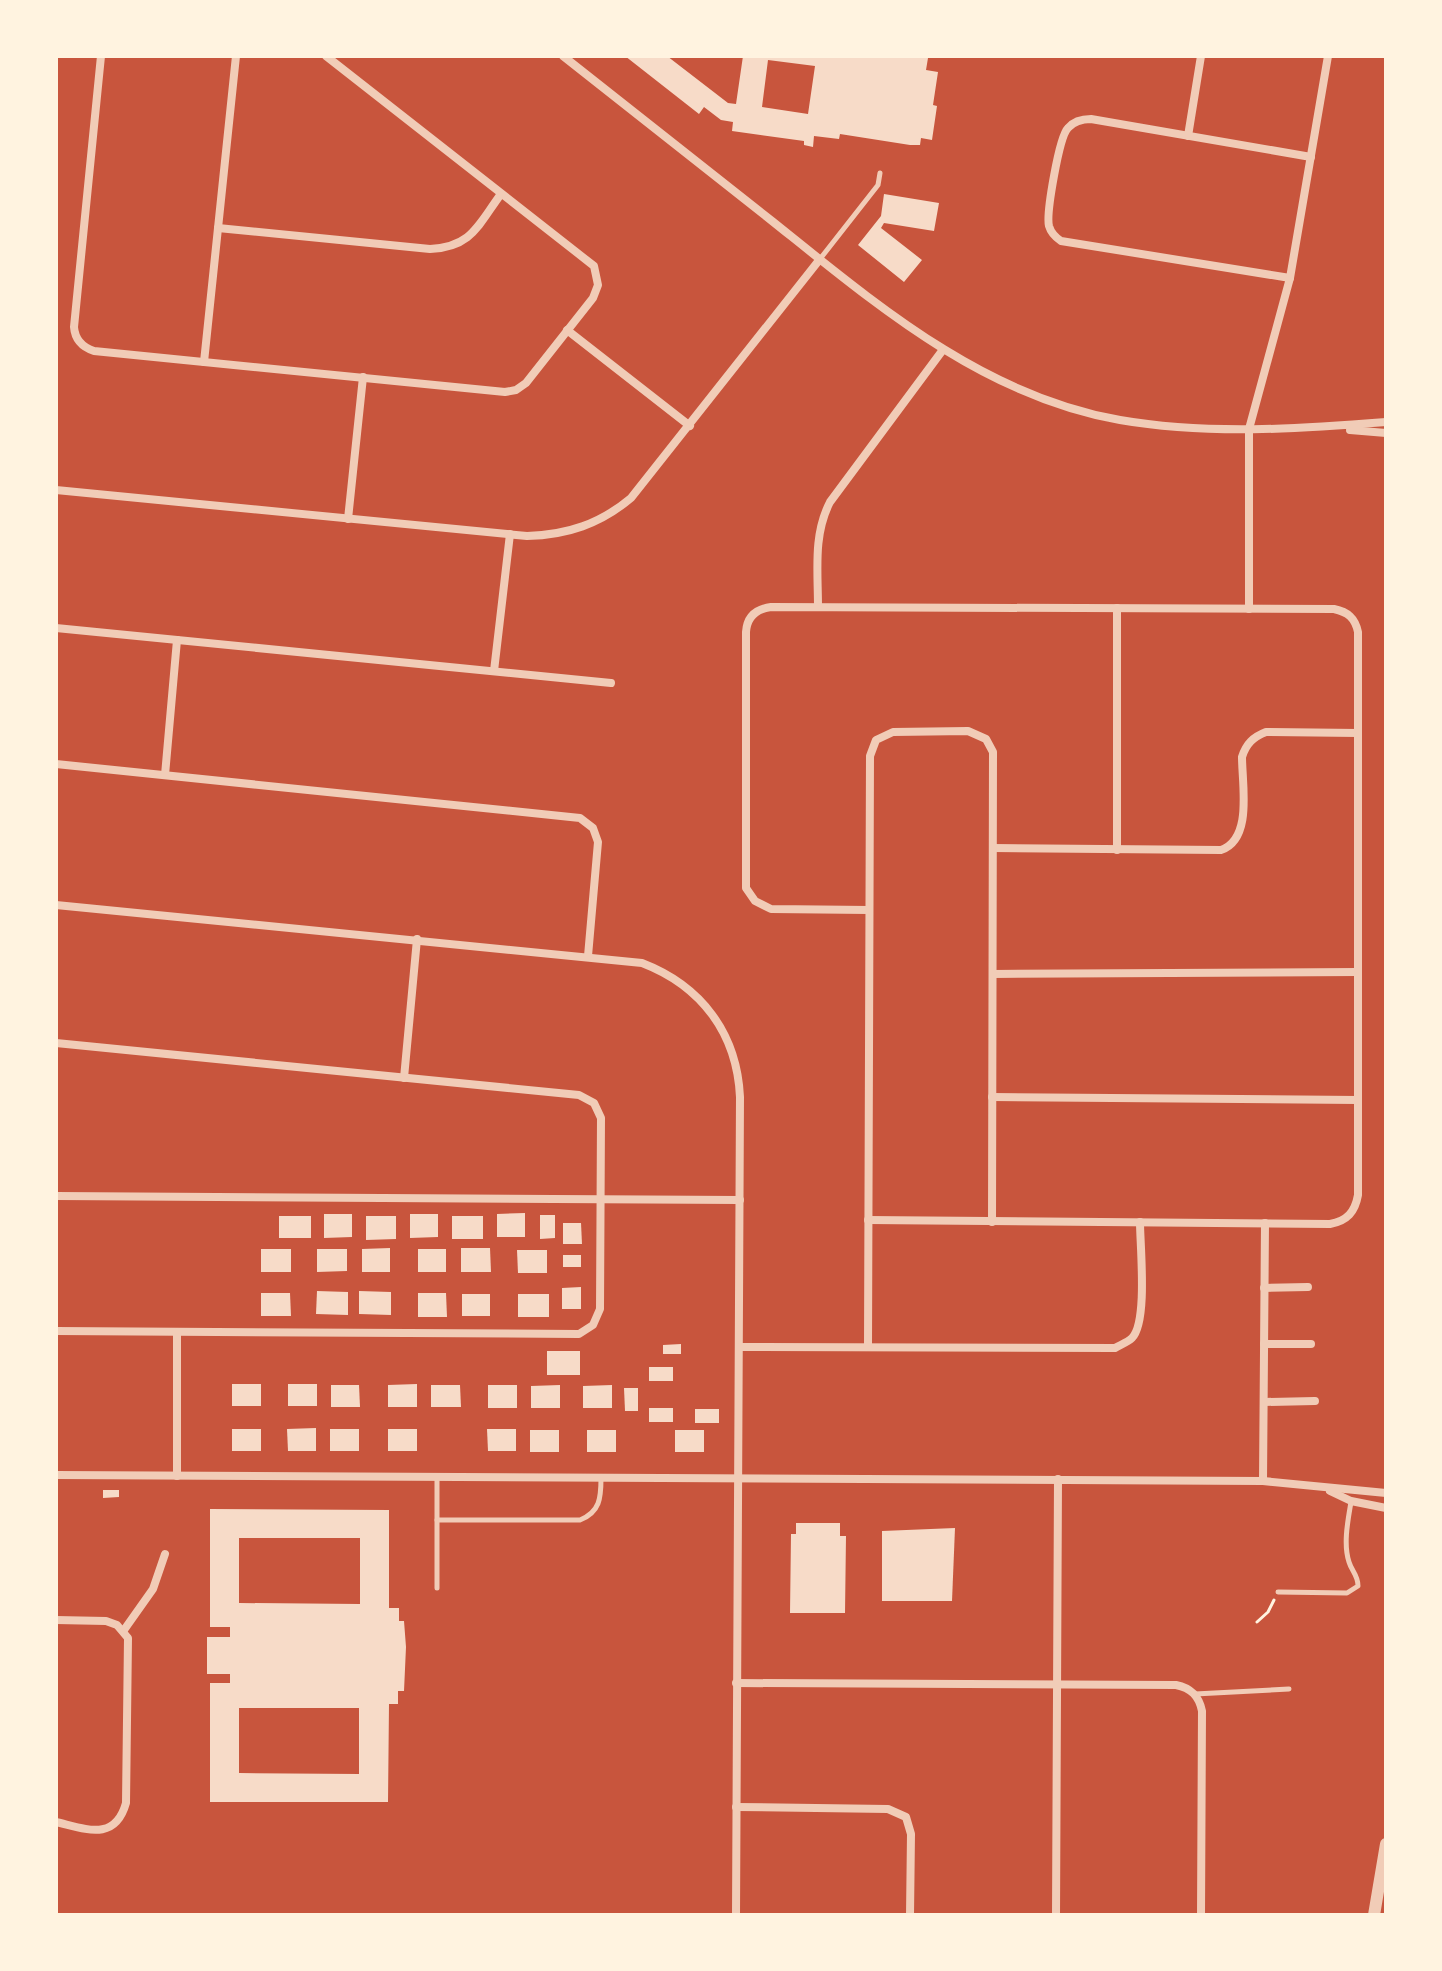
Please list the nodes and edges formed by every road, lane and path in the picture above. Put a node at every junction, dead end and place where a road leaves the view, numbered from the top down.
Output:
1 (101, 56) edge
2 (236, 56) edge
3 (326, 56) edge
4 (563, 56) edge
5 (1201, 56) edge
6 (1328, 56) edge
7 (1188, 136) junction
8 (1311, 157) junction
9 (880, 173) dead end
10 (501, 194) junction
11 (218, 228) junction
12 (820, 259) junction
13 (1290, 278) junction
14 (567, 330) junction
15 (942, 351) junction
16 (204, 362) junction
17 (363, 377) junction
18 (1386, 422) edge
19 (690, 426) junction
20 (1329, 427) junction
21 (1249, 429) junction
22 (1386, 433) edge
23 (56, 490) edge
24 (348, 519) junction
25 (510, 534) junction
26 (818, 607) junction
27 (1117, 608) junction
28 (1249, 609) junction
29 (56, 628) edge
30 (177, 640) junction
31 (494, 671) junction
32 (611, 683) dead end
33 (1358, 733) junction
34 (56, 764) edge
35 (165, 775) junction
36 (993, 848) junction
37 (1117, 850) junction
38 (56, 905) edge
39 (869, 910) junction
40 (417, 939) junction
41 (588, 956) junction
42 (1358, 972) junction
43 (993, 974) junction
44 (56, 1043) edge
45 (404, 1078) junction
46 (992, 1097) junction
47 (1358, 1100) junction
48 (56, 1196) edge
49 (600, 1198) junction
50 (740, 1200) junction
51 (868, 1220) junction
52 (992, 1222) junction
53 (1140, 1222) junction
54 (1265, 1223) junction
55 (1308, 1287) dead end
56 (1264, 1288) junction
57 (56, 1331) edge
58 (177, 1332) junction
59 (1264, 1344) junction
60 (1311, 1344) dead end
61 (739, 1347) junction
62 (868, 1347) junction
63 (1315, 1401) dead end
64 (1264, 1402) junction
65 (56, 1475) edge
66 (177, 1476) junction
67 (437, 1477) junction
68 (601, 1477) junction
69 (739, 1477) junction
70 (1058, 1479) junction
71 (1263, 1481) junction
72 (1326, 1489) junction
73 (1386, 1493) edge
74 (1351, 1501) junction
75 (1386, 1508) edge
76 (437, 1520) junction
77 (165, 1554) dead end
78 (437, 1588) dead end
79 (1278, 1592) joint
80 (56, 1620) edge
81 (1257, 1622) dead end
82 (124, 1630) junction
83 (736, 1683) junction
84 (1057, 1683) junction
85 (1289, 1689) dead end
86 (1195, 1694) junction
87 (736, 1807) junction
88 (56, 1822) edge
89 (1386, 1844) edge
90 (736, 1915) edge
91 (910, 1915) edge
92 (1056, 1915) edge
93 (1201, 1915) edge
94 (1374, 1915) edge

1 - 16 street
2 - 11 street
3 - 10 street
4 - 12 street
5 - 7 street
6 - 8 street
7 - 8 street
7 - 13 street
8 - 13 street
9 - 12 lane
10 - 11 street
10 - 14 street
11 - 16 street
12 - 15 street
12 - 19 street
13 - 21 street
14 - 17 street
14 - 19 street
15 - 21 street
15 - 26 street
16 - 17 street
17 - 24 street
18 - 20 street
19 - 25 street
20 - 21 street
20 - 22 street
21 - 28 street
23 - 24 street
24 - 25 street
25 - 31 street
26 - 27 street
26 - 39 street
27 - 28 street
27 - 37 street
28 - 33 street
29 - 30 street
30 - 31 street
30 - 35 street
31 - 32 street
33 - 37 street
33 - 42 street
34 - 35 street
35 - 41 street
36 - 37 street
36 - 39 street
36 - 43 street
38 - 40 street
39 - 51 street
40 - 41 street
40 - 45 street
41 - 50 street
42 - 43 street
42 - 47 street
43 - 46 street
44 - 45 street
45 - 49 street
46 - 47 street
46 - 52 street
47 - 54 street
48 - 49 street
49 - 50 street
49 - 58 street
50 - 61 street
51 - 52 street
51 - 62 street
52 - 53 street
53 - 54 street
53 - 62 street
54 - 56 street
55 - 56 street
56 - 59 street
57 - 58 street
58 - 66 street
59 - 60 street
59 - 64 street
61 - 62 street
61 - 69 street
63 - 64 street
64 - 71 street
65 - 66 street
66 - 67 street
67 - 68 street
67 - 76 lane
68 - 69 street
68 - 76 lane
69 - 70 street
69 - 83 street
70 - 71 street
70 - 84 street
71 - 72 street
72 - 73 street
72 - 74 street
74 - 75 street
74 - 79 lane
76 - 78 lane
77 - 82 street
79 - 81 path
80 - 82 street
82 - 88 street
83 - 84 street
83 - 87 street
84 - 86 street
84 - 92 street
85 - 86 lane
86 - 93 street
87 - 90 street
87 - 91 street
89 - 94 street

